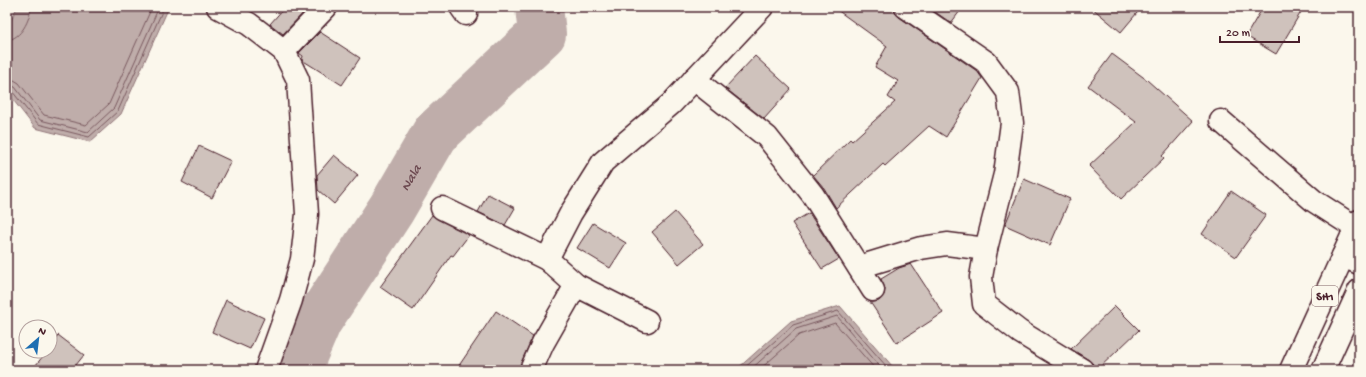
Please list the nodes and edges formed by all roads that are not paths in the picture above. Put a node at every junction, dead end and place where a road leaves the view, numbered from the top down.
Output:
1 (218, 7) edge
2 (326, 7) edge
3 (762, 7) edge
4 (906, 7) edge
5 (284, 51) junction
6 (694, 78) junction
7 (1221, 122) dead end
8 (442, 208) dead end
9 (1358, 225) edge
10 (986, 249) junction
11 (547, 259) junction
12 (1351, 259) edge
13 (858, 267) junction
14 (576, 285) junction
15 (873, 290) dead end
16 (1359, 291) edge
17 (647, 321) dead end
18 (266, 370) edge
19 (531, 370) edge
20 (1082, 370) edge
21 (1291, 370) edge
22 (1323, 370) edge

1 - 5 street
2 - 5 street
3 - 6 street
4 - 10 street
5 - 18 street
6 - 11 street
6 - 13 street
7 - 9 street
8 - 11 street
9 - 12 street, SH1
10 - 13 street
10 - 20 street
11 - 14 street
12 - 21 street, SH1
13 - 15 street
14 - 17 street
14 - 19 street
16 - 22 street, SH1

